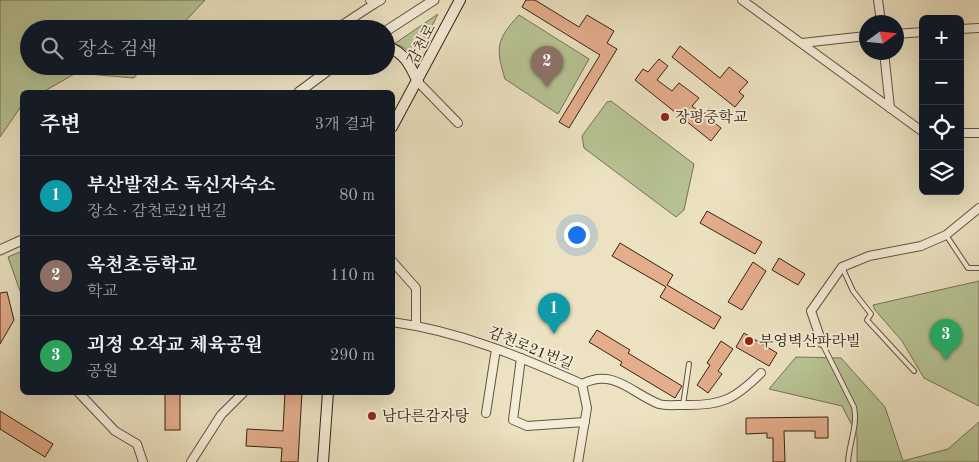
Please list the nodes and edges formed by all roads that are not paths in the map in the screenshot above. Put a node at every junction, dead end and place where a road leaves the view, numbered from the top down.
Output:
1 (434, 0) edge
2 (460, 0) edge
3 (742, 0) edge
4 (878, 0) edge
5 (375, 1) edge
6 (880, 15) edge
7 (349, 20) edge
8 (395, 25) edge
9 (979, 28) edge
10 (964, 29) edge
11 (919, 32) edge
12 (904, 33) edge
13 (859, 37) edge
14 (802, 43) junction
15 (395, 49) edge
16 (885, 60) edge
17 (322, 75) edge
18 (418, 82) junction
19 (302, 90) edge
20 (890, 108) junction
21 (395, 122) edge
22 (458, 123) dead end
23 (919, 129) edge
24 (964, 133) edge
25 (979, 133) edge
26 (979, 208) edge
27 (946, 235) junction
28 (20, 241) edge
29 (0, 250) edge
30 (395, 264) edge
31 (842, 267) junction
32 (979, 268) edge
33 (395, 322) edge
34 (416, 325) junction
35 (822, 343) joint
36 (496, 349) junction
37 (521, 358) junction
38 (690, 364) dead end
39 (914, 371) dead end
40 (761, 373) dead end
41 (582, 384) junction
42 (81, 395) edge
43 (241, 395) edge
44 (328, 395) edge
45 (682, 405) junction
46 (486, 412) dead end
47 (585, 422) junction
48 (143, 462) edge
49 (191, 462) edge
50 (324, 462) edge
51 (578, 462) edge
52 (848, 462) edge

1 - 8 street
2 - 18 main road, 감천로
3 - 14 street
4 - 6 street
5 - 7 street
9 - 10 street
11 - 12 street
13 - 14 street
14 - 20 street
15 - 18 main road
16 - 20 street
17 - 19 street
18 - 21 main road, 감천로
18 - 22 street
20 - 23 street
24 - 25 street
26 - 27 street
27 - 31 street
27 - 32 lane
28 - 29 street
30 - 34 street
31 - 35 street
31 - 39 lane
33 - 34 street, 감천로21번길
34 - 36 street, 감천로21번길
35 - 52 lane
36 - 37 street, 감천로21번길
36 - 46 street
37 - 41 street, 감천로21번길
37 - 47 street
38 - 45 lane
40 - 45 street
41 - 45 street
41 - 47 street, 감천로21번길
42 - 48 street
43 - 49 street
44 - 50 main road
47 - 51 street, 감천로21번길

